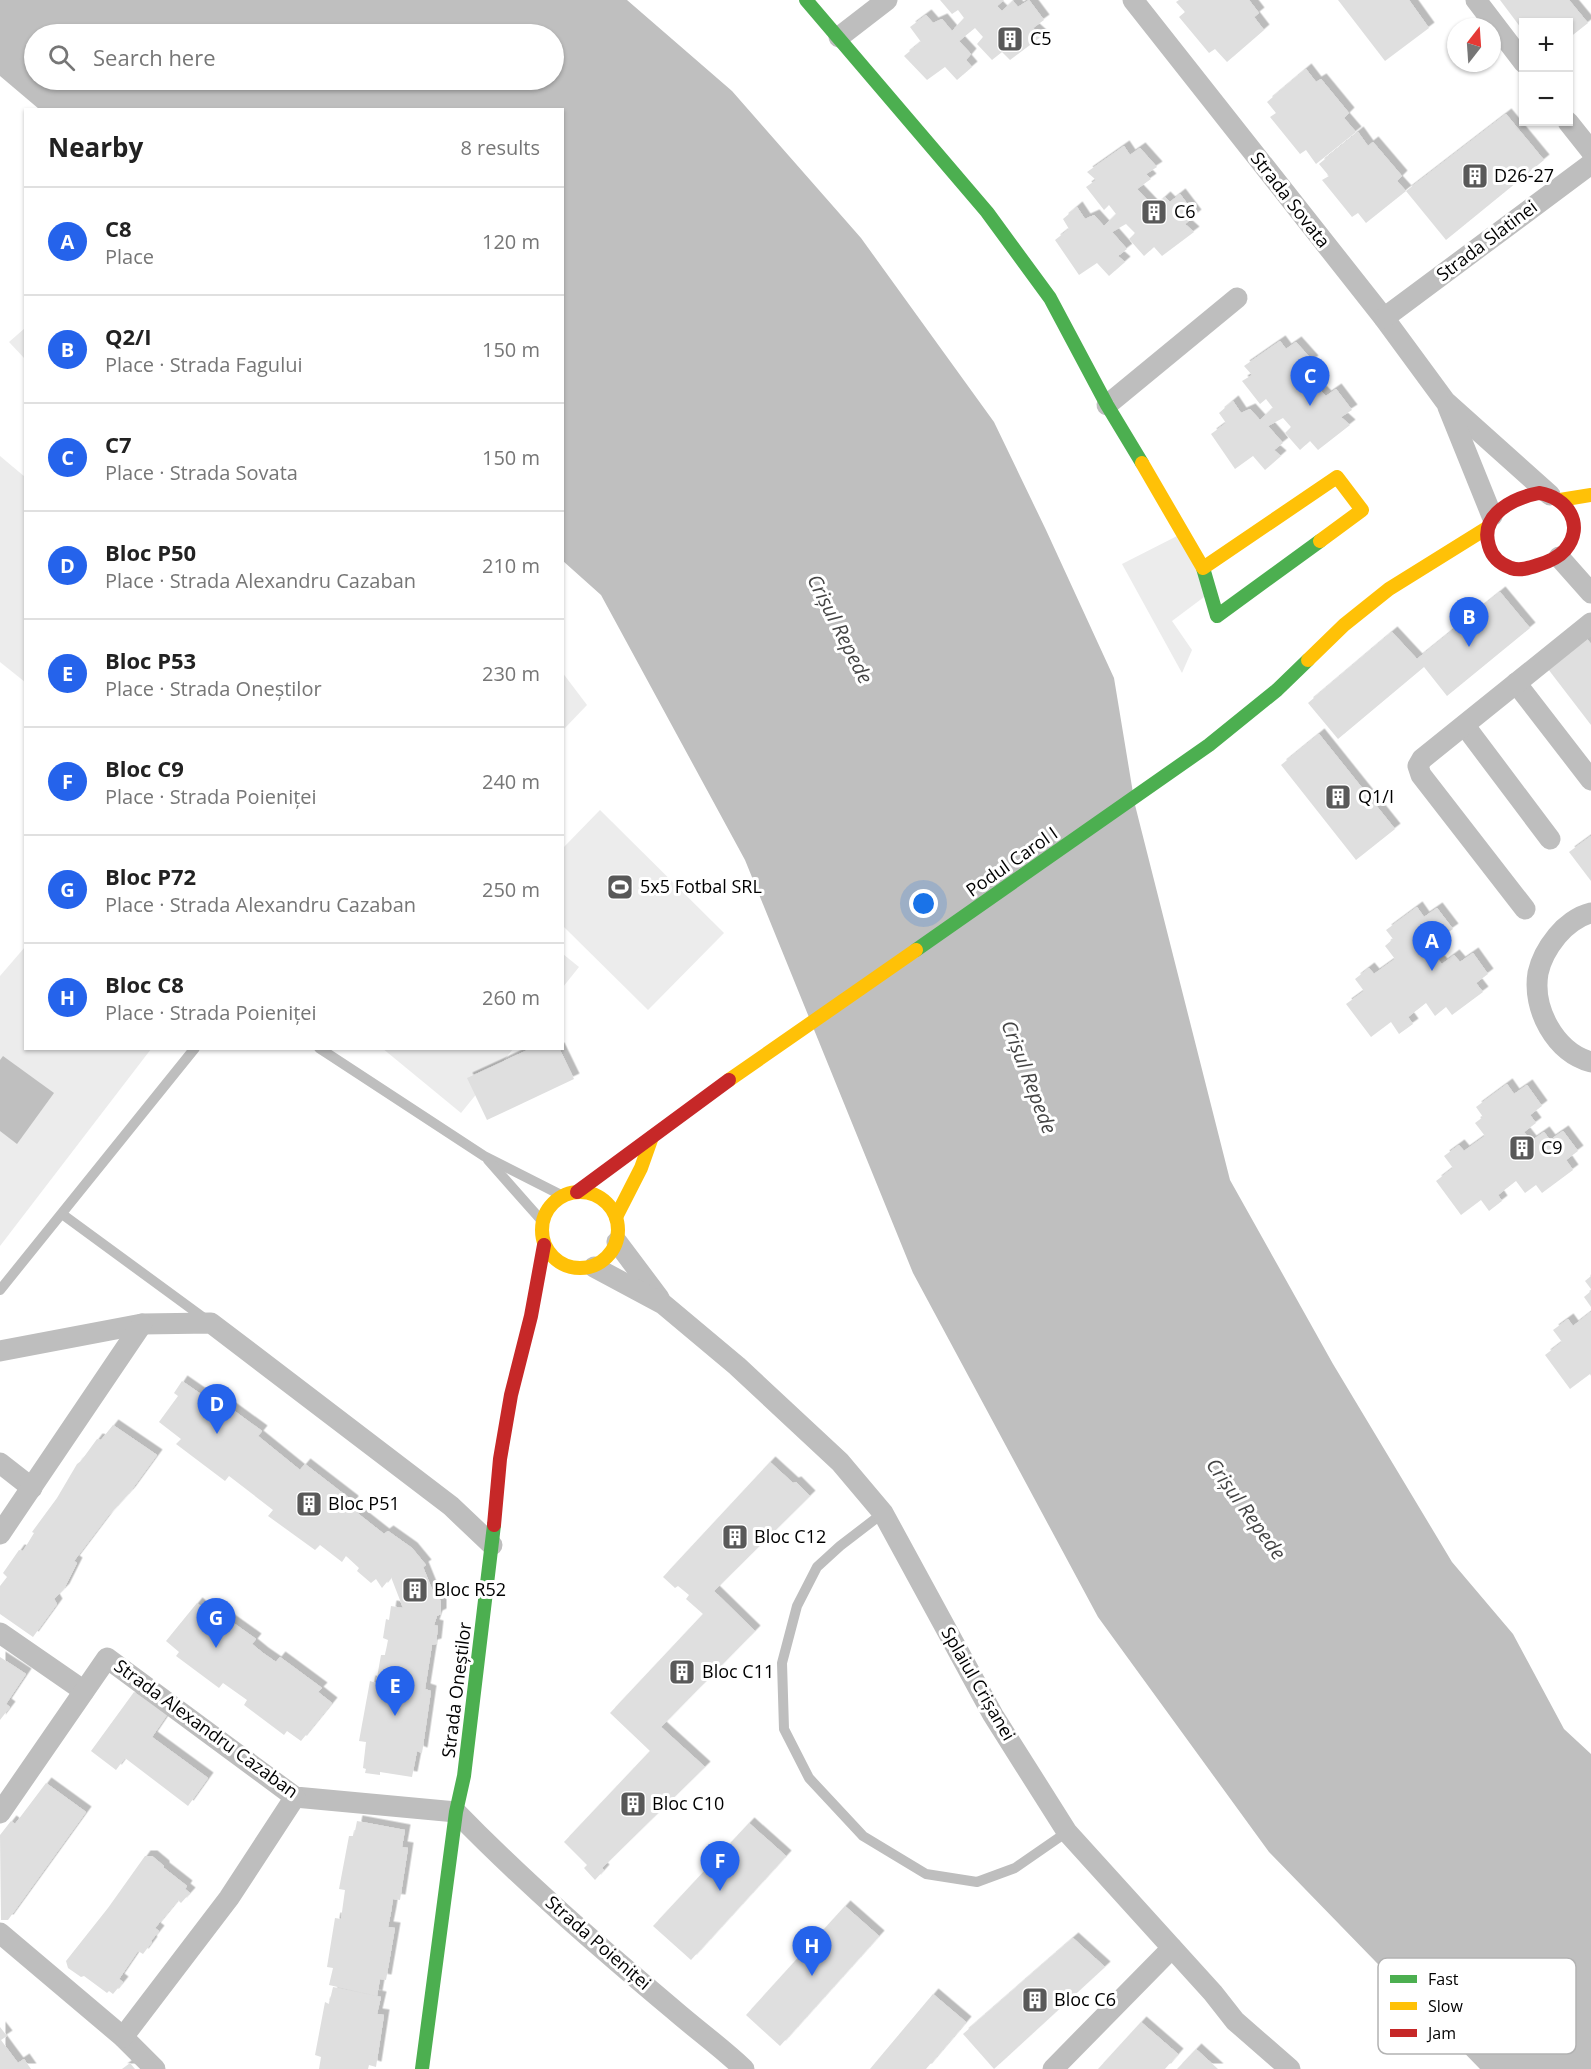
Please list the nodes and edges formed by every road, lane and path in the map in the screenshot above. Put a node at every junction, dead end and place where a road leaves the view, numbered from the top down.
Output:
1 (806, 0) edge
2 (887, 0) edge
3 (1133, 0) edge
4 (1476, 0) edge
5 (839, 37) junction
6 (1519, 56) edge
7 (1571, 126) edge
8 (1591, 151) edge
9 (1591, 164) edge
10 (1237, 298) dead end
11 (1384, 318) junction
12 (1445, 401) junction
13 (1107, 405) junction
14 (1591, 495) edge
15 (1555, 497) junction
16 (1490, 522) junction
17 (1591, 524) edge
18 (1574, 534) junction
19 (1559, 557) junction
20 (1430, 564) junction
21 (1451, 565) dead end
22 (1482, 565) dead end
23 (1503, 565) junction
24 (1203, 568) junction
25 (1591, 593) edge
26 (1591, 623) edge
27 (1516, 683) junction
28 (1465, 726) junction
29 (1591, 780) edge
30 (1550, 839) dead end
31 (1525, 909) dead end
32 (1591, 913) edge
33 (193, 1050) edge
34 (322, 1050) edge
35 (1591, 1062) edge
36 (653, 1134) junction
37 (484, 1156) junction
38 (570, 1194) junction
39 (62, 1214) junction
40 (616, 1217) junction
41 (542, 1221) junction
42 (617, 1242) junction
43 (544, 1245) junction
44 (578, 1270) junction
45 (0, 1290) edge
46 (545, 1300) dead end
47 (663, 1304) junction
48 (531, 1316) junction
49 (211, 1323) junction
50 (142, 1324) junction
51 (0, 1351) edge
52 (0, 1463) edge
53 (32, 1488) junction
54 (884, 1513) junction
55 (0, 1534) edge
56 (492, 1545) junction
57 (0, 1633) edge
58 (84, 1691) junction
59 (295, 1797) junction
60 (456, 1812) junction
61 (0, 1813) edge
62 (1067, 1832) junction
63 (0, 1933) edge
64 (1172, 1948) junction
65 (123, 2037) junction
66 (155, 2069) edge
67 (422, 2069) edge
68 (744, 2069) edge
69 (1053, 2069) edge
70 (1290, 2069) edge

1 - 5 street
2 - 5 street
3 - 11 street, Strada Sovata
4 - 6 street
5 - 13 street
7 - 8 street
9 - 11 street, Strada Slatinei
10 - 13 street
11 - 12 street, Strada Sovata
12 - 15 street, Strada Sovata
12 - 16 street, Strada Sovata
13 - 24 street
14 - 15 street
15 - 16 street
15 - 18 street
16 - 20 street, Podul Carol I
16 - 23 street
17 - 18 street
18 - 19 street
19 - 23 street
19 - 25 street
20 - 21 street
20 - 36 street, Podul Carol I
22 - 23 street
24 - 24 street
26 - 27 street
27 - 28 street
27 - 29 street
28 - 30 street
28 - 31 street
32 - 35 street
33 - 39 lane
34 - 37 lane
36 - 38 street, Podul Carol I
36 - 40 street
37 - 38 lane
37 - 41 lane
38 - 40 street
38 - 41 street
39 - 45 lane
39 - 49 lane
40 - 42 street
41 - 43 street
42 - 44 street
42 - 47 street, Splaiul Crișanei
43 - 44 street
43 - 48 street, Strada Oneștilor
44 - 47 street, Splaiul Crișanei
46 - 48 street, Strada Oneștilor
47 - 54 street, Splaiul Crișanei
48 - 56 street, Strada Oneștilor
49 - 50 street
49 - 56 street
50 - 51 street
50 - 53 street
52 - 53 street
53 - 55 street
54 - 62 street, Splaiul Crișanei
54 - 62 lane
56 - 60 street, Strada Oneștilor
57 - 58 street
58 - 59 street, Strada Alexandru Cazaban
58 - 61 street, Strada Alexandru Cazaban
59 - 60 street, Strada Alexandru Cazaban
59 - 65 street
60 - 67 street, Strada Oneștilor
60 - 68 street, Strada Poieniței
62 - 64 street, Splaiul Crișanei
63 - 65 street
64 - 69 street
64 - 70 street, Splaiul Crișanei
65 - 66 street

